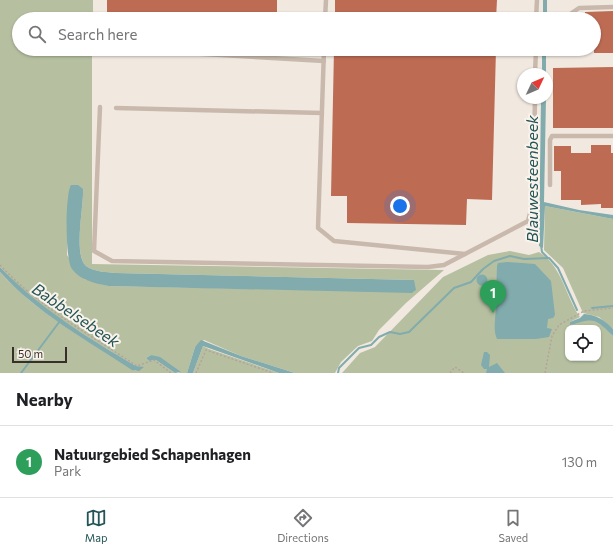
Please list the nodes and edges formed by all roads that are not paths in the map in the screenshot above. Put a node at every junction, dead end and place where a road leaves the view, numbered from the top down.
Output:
1 (326, 0) edge
2 (537, 0) edge
3 (613, 8) edge
4 (325, 12) edge
5 (536, 12) edge
6 (573, 12) edge
7 (237, 56) edge
8 (324, 56) edge
9 (536, 56) edge
10 (324, 61) junction
11 (535, 68) edge
12 (535, 104) edge
13 (100, 107) dead end
14 (116, 108) dead end
15 (322, 113) junction
16 (613, 136) edge
17 (550, 185) dead end
18 (465, 254) junction

1 - 4 lane
2 - 5 lane
3 - 6 lane
7 - 10 lane
8 - 10 lane
9 - 11 lane
10 - 15 lane
12 - 18 lane
13 - 18 lane
14 - 15 lane
15 - 18 lane
16 - 17 lane

